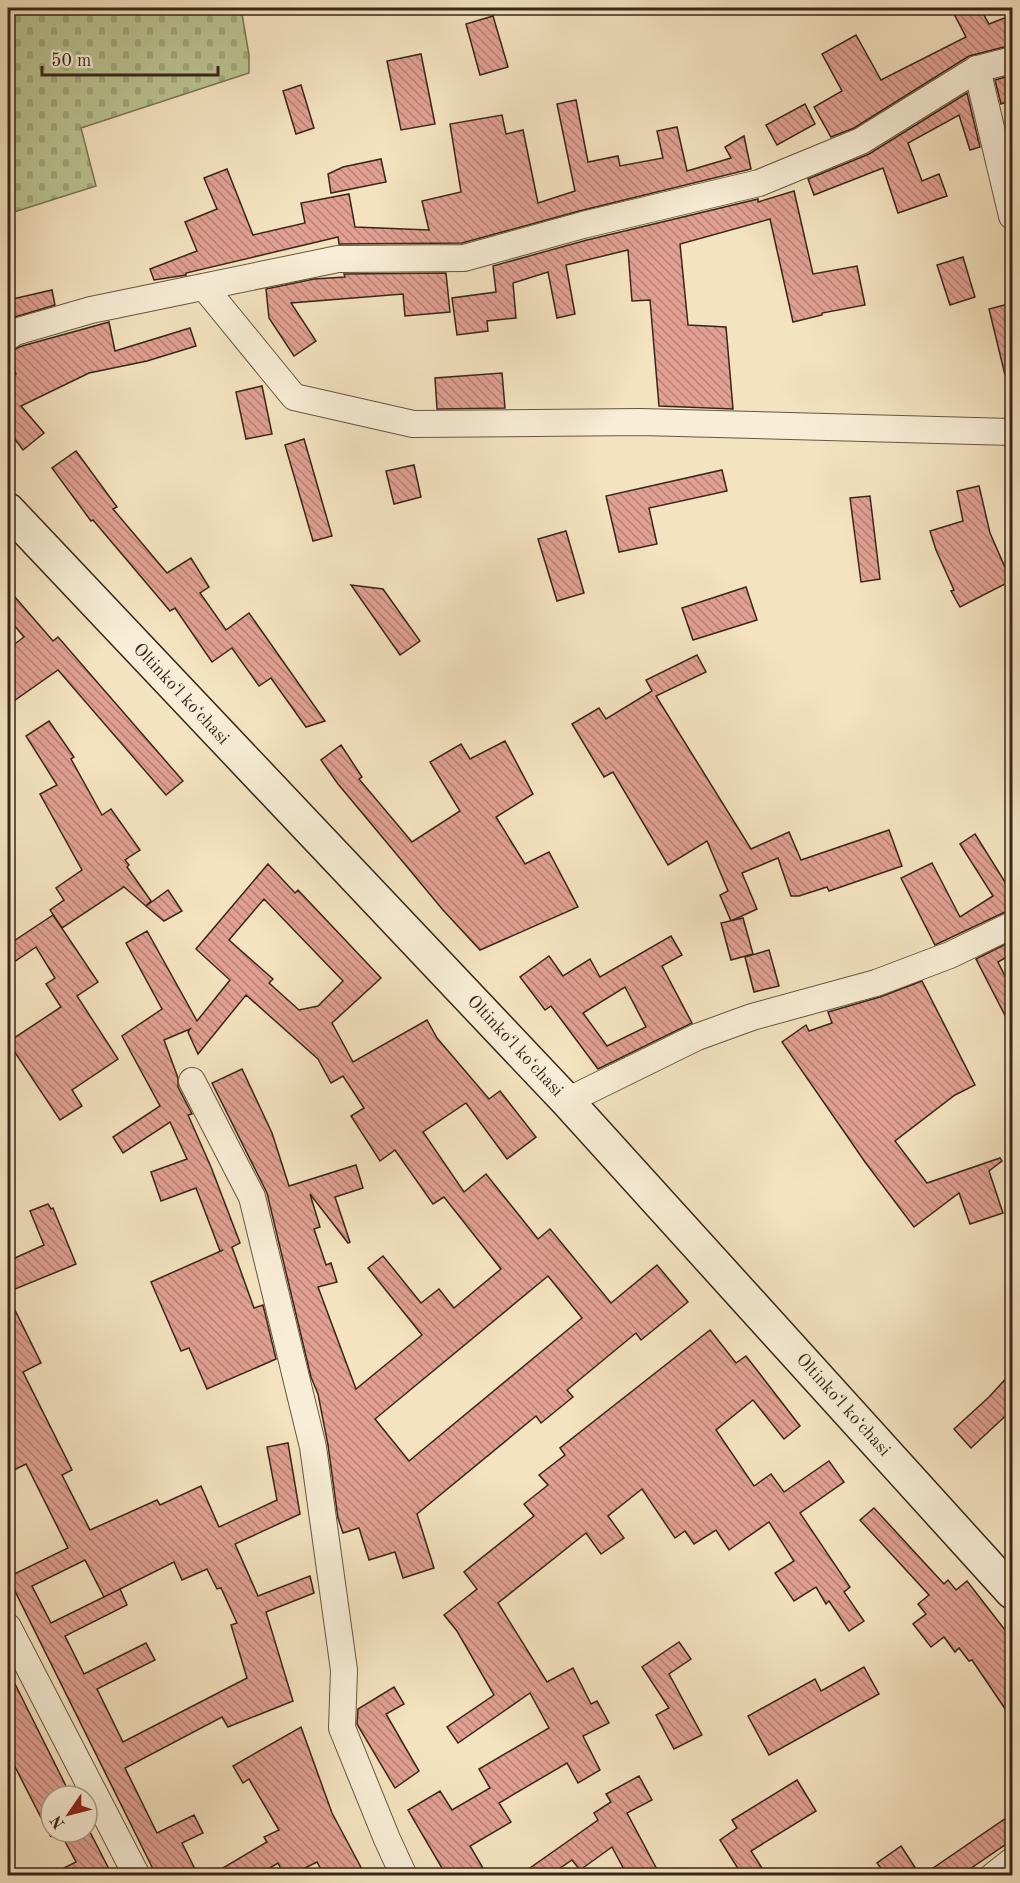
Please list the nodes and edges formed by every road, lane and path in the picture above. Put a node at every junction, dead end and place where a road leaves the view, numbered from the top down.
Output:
1 (1012, 60) edge
2 (977, 69) junction
3 (1012, 216) edge
4 (204, 287) junction
5 (8, 337) edge
6 (1012, 432) edge
7 (8, 510) edge
8 (1012, 925) edge
9 (192, 1081) dead end
10 (567, 1101) junction
11 (1012, 1592) edge
12 (8, 1627) edge
13 (1012, 1861) edge
14 (137, 1875) edge
15 (404, 1875) edge
16 (993, 1875) edge

1 - 2 street
2 - 3 street
2 - 4 street
4 - 5 street
4 - 6 street
7 - 10 main road, Oltinkoʻl koʻchasi
8 - 10 street
9 - 15 street
10 - 11 main road, Oltinkoʻl koʻchasi
12 - 14 street
13 - 16 street

